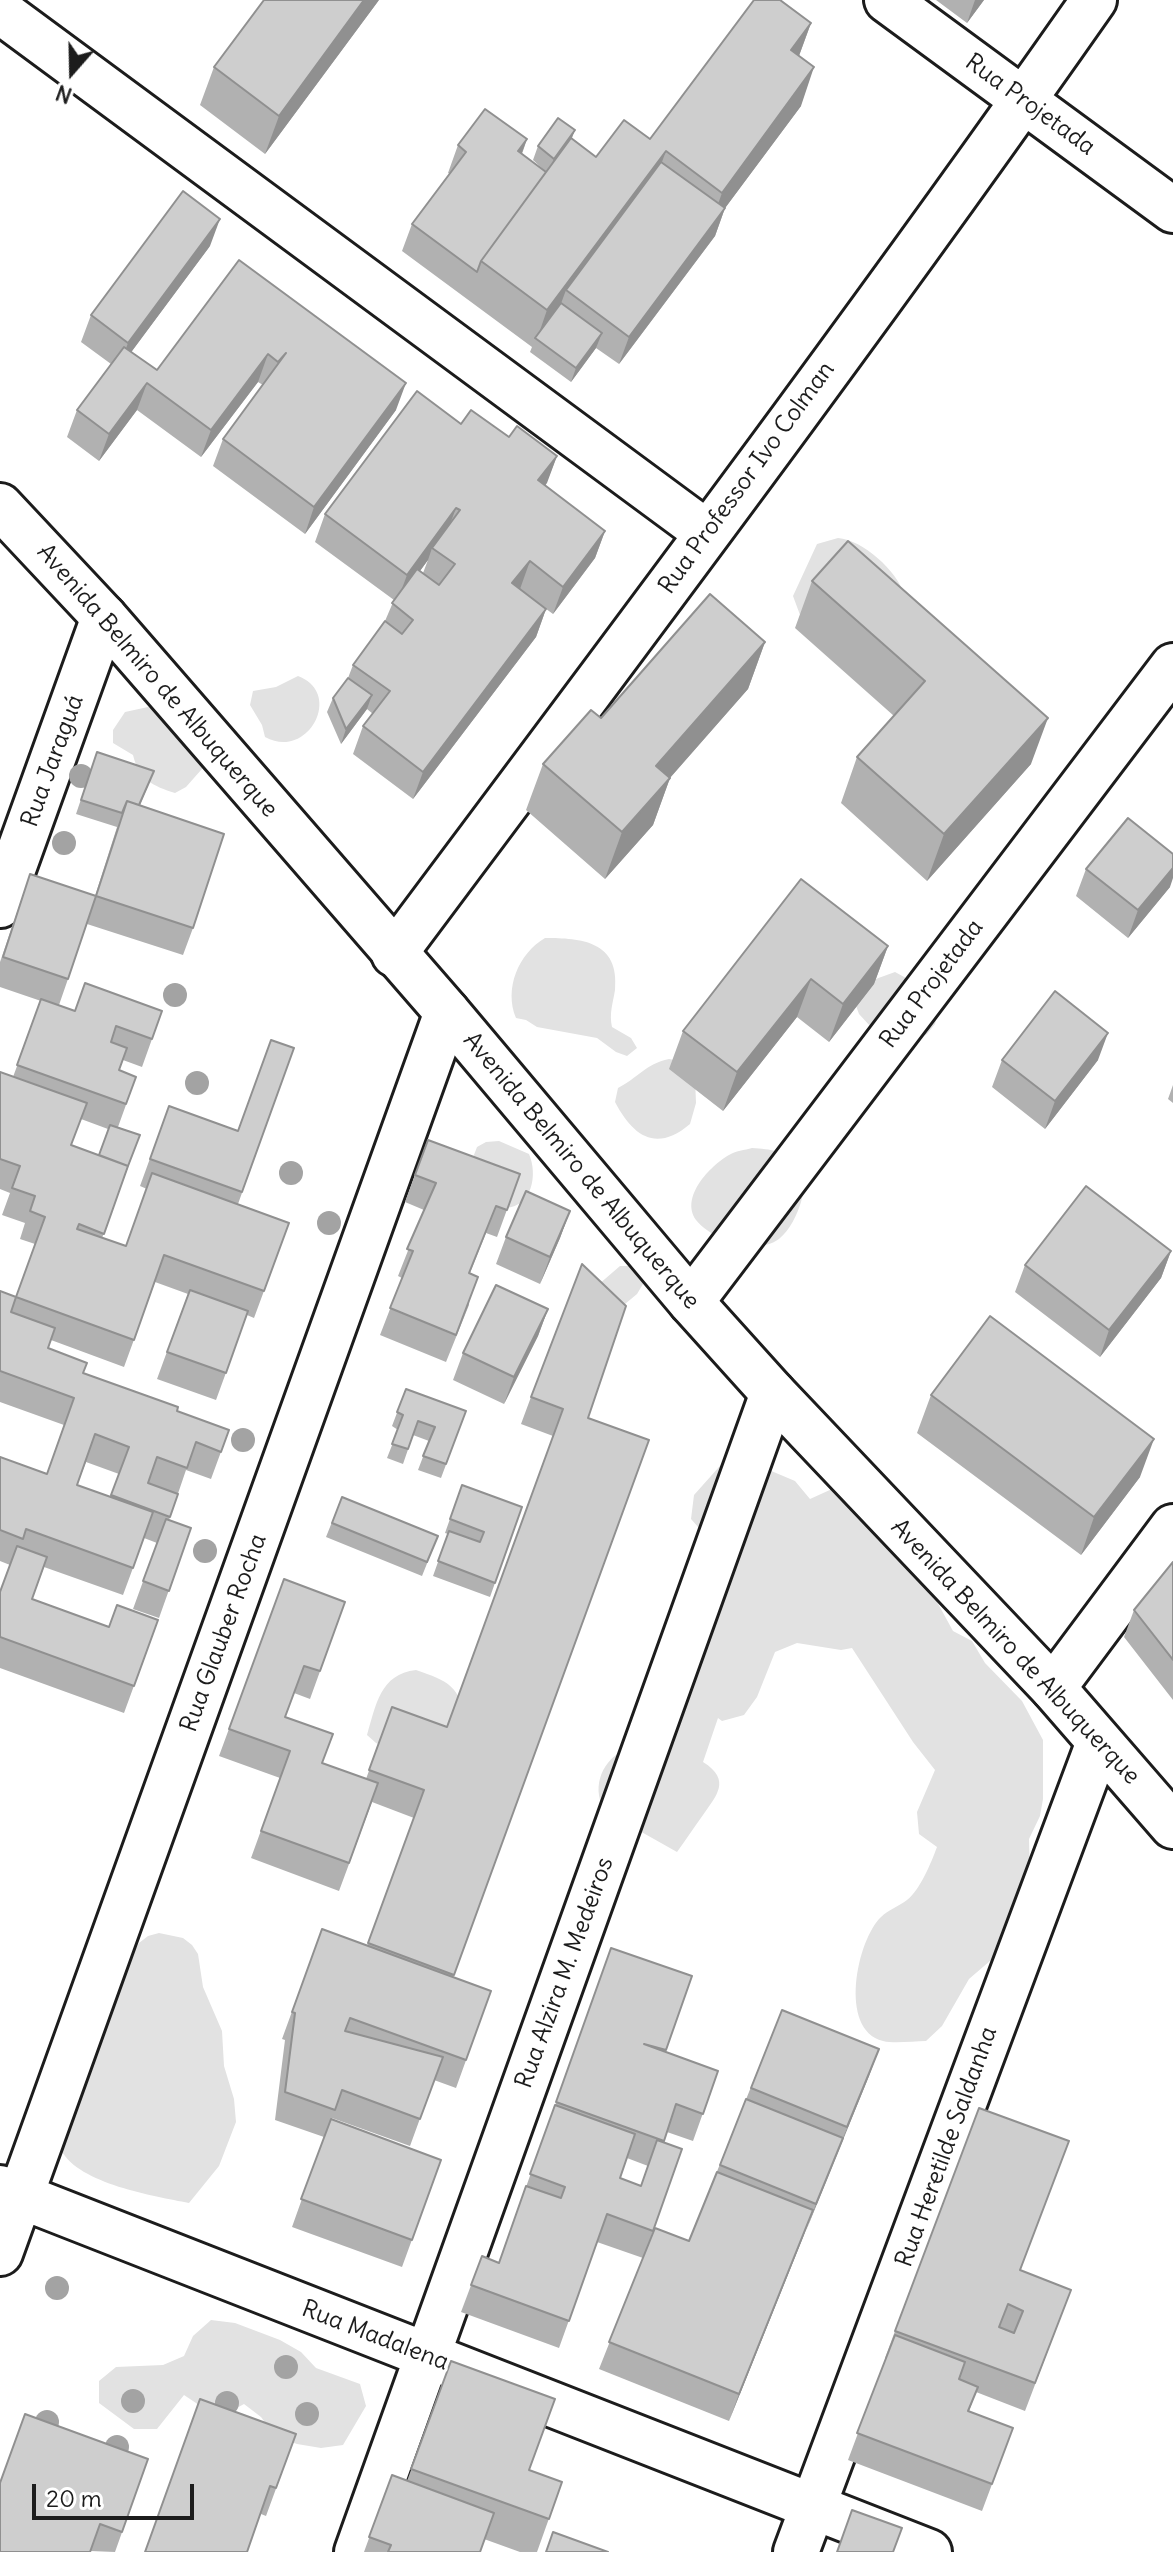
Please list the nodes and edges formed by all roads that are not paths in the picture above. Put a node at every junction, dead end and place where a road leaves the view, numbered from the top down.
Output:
1 (887, 0) edge
2 (1094, 0) edge
3 (0, 11) edge
4 (1024, 101) junction
5 (1173, 210) edge
6 (0, 506) edge
7 (707, 533) junction
8 (104, 617) junction
9 (1173, 666) edge
10 (0, 905) edge
11 (394, 954) junction
12 (447, 1012) junction
13 (691, 1302) junction
14 (773, 1393) junction
15 (1173, 1527) edge
16 (1053, 1688) junction
17 (1099, 1742) junction
18 (1173, 1826) edge
19 (10, 2192) edge
20 (0, 2253) edge
21 (428, 2357) junction
22 (813, 2506) junction
23 (357, 2552) edge
24 (796, 2552) edge
25 (929, 2552) edge

1 - 4 street, Rua Projetada
2 - 4 street, Rua Professor Ivo Colman
3 - 7 street
4 - 5 street, Rua Projetada
4 - 7 street, Rua Professor Ivo Colman
6 - 8 street, Avenida Belmiro de Albuquerque
7 - 11 street, Rua Professor Ivo Colman
8 - 10 street, Rua Jaraguá
8 - 11 street, Avenida Belmiro de Albuquerque
9 - 13 street, Rua Projetada
11 - 12 street, Avenida Belmiro de Albuquerque
12 - 13 street, Avenida Belmiro de Albuquerque
12 - 19 street, Rua Glauber Rocha
13 - 14 street, Avenida Belmiro de Albuquerque
14 - 16 street, Avenida Belmiro de Albuquerque
14 - 21 street, Rua Alzira M. Medeiros
15 - 16 street
16 - 17 street, Avenida Belmiro de Albuquerque
17 - 18 street, Avenida Belmiro de Albuquerque
17 - 22 street, Rua Heretilde Saldanha
19 - 20 street, Rua Glauber Rocha
19 - 21 street, Rua Madalena
21 - 22 street, Rua Madalena
21 - 23 street, Rua Alzira M. Medeiros
22 - 24 street, Rua Heretilde Saldanha
22 - 25 street, Rua Madalena

